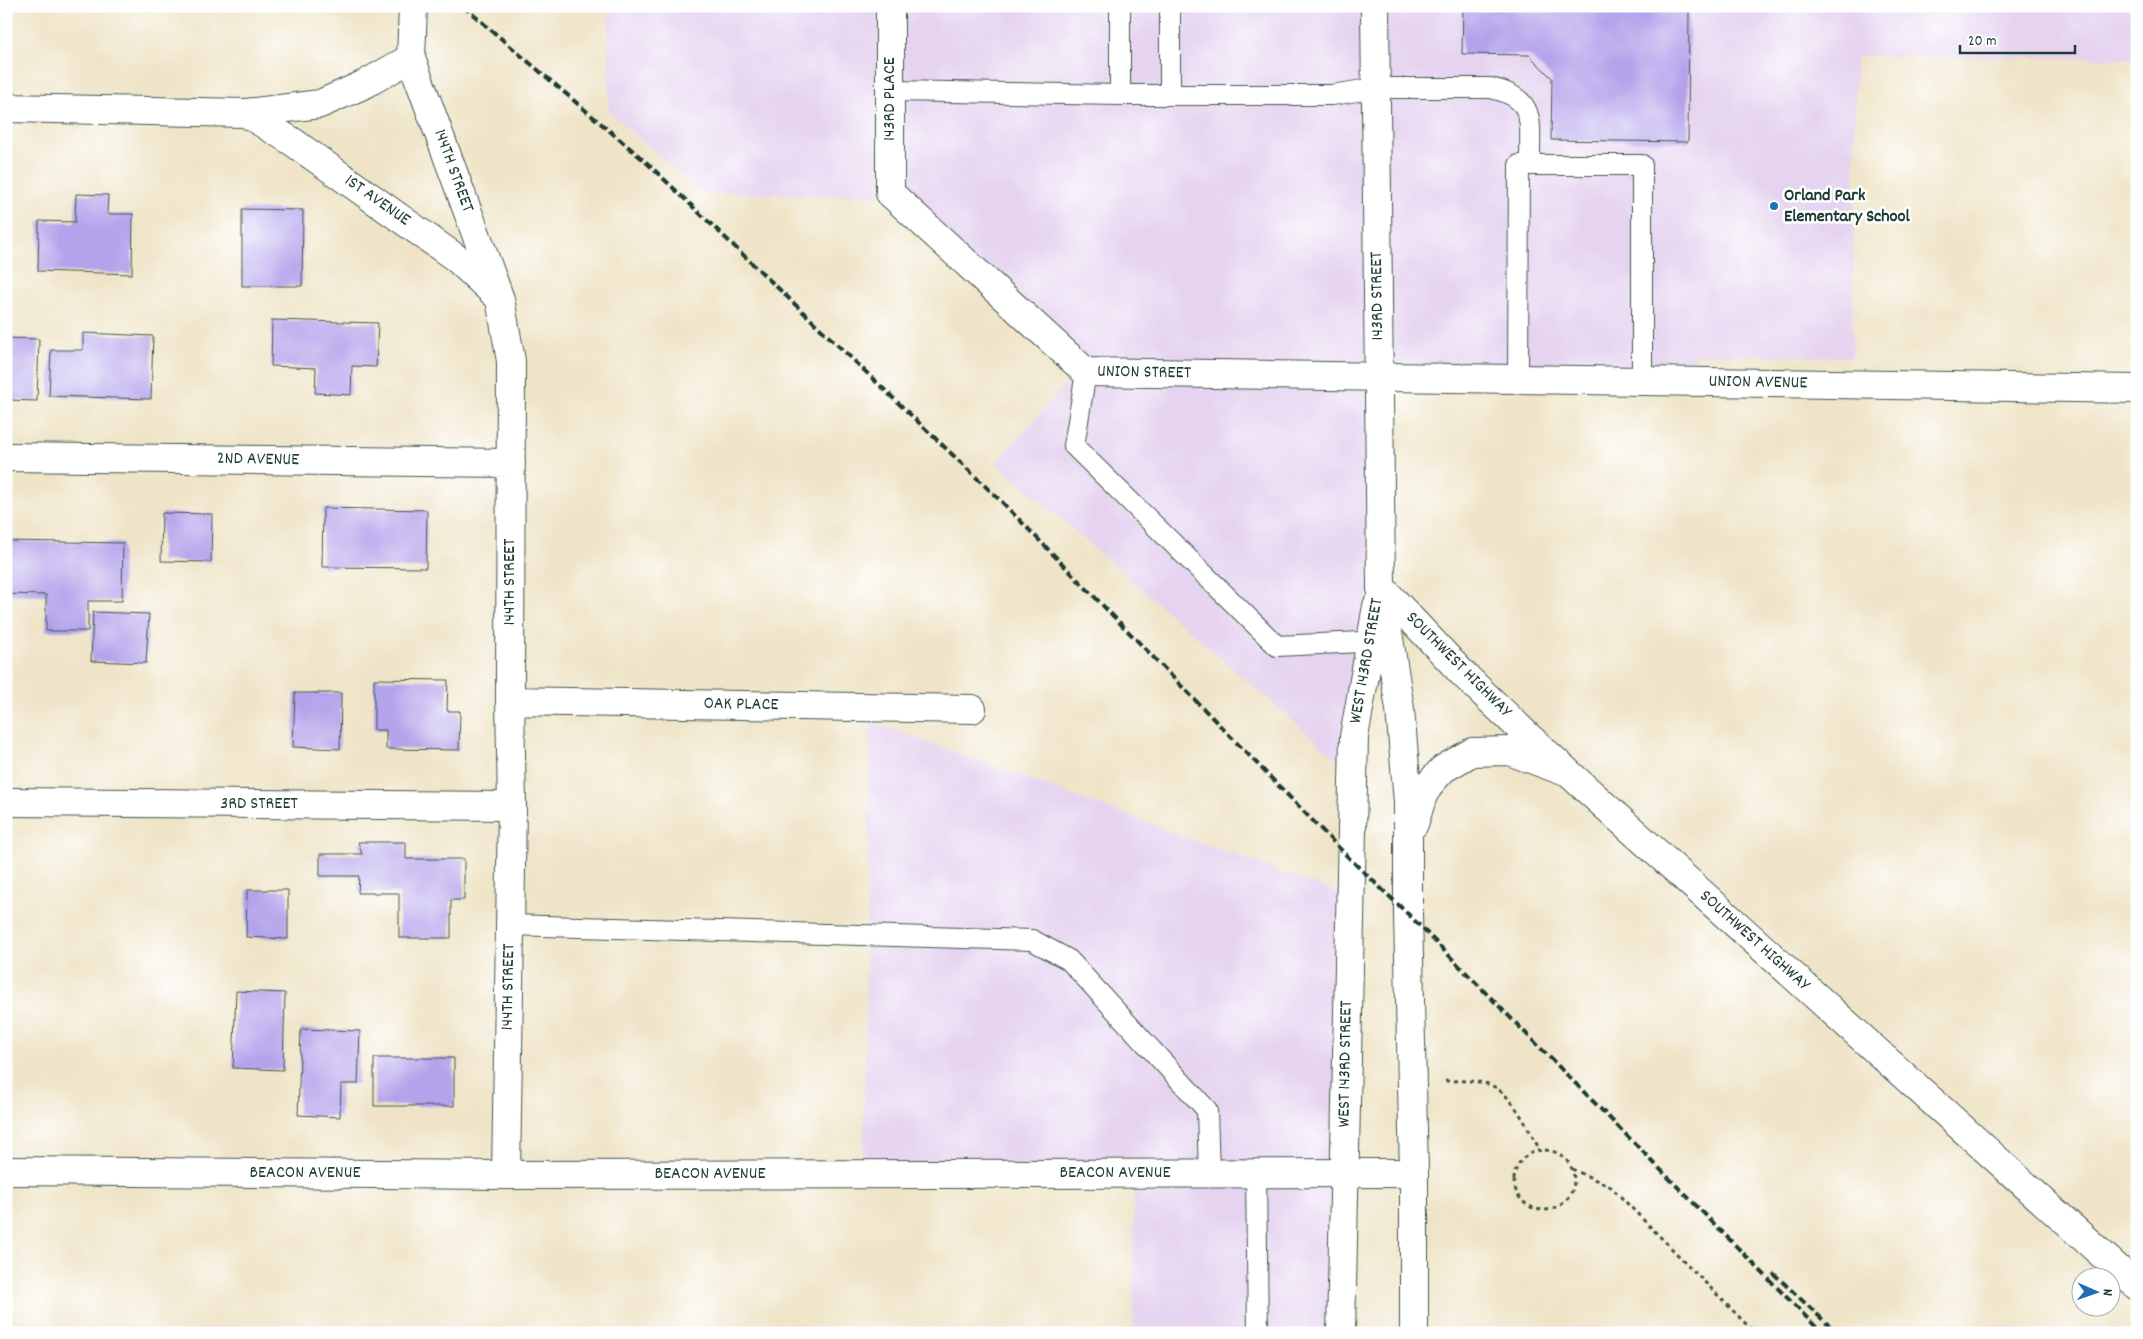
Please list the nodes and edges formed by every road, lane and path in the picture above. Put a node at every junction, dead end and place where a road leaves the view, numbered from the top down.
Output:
1 (413, 6) edge
2 (890, 6) edge
3 (1120, 6) edge
4 (1170, 6) edge
5 (1375, 6) edge
6 (411, 58) junction
7 (1376, 88) junction
8 (890, 91) junction
9 (1120, 95) junction
10 (1170, 95) junction
11 (6, 108) edge
12 (246, 113) junction
13 (1530, 165) junction
14 (890, 193) joint
15 (500, 299) junction
16 (1086, 372) junction
17 (1379, 376) junction
18 (1518, 379) junction
19 (1642, 381) junction
20 (2137, 389) edge
21 (6, 457) edge
22 (511, 463) junction
23 (1381, 587) junction
24 (1380, 642) junction
25 (510, 701) junction
26 (972, 709) dead end
27 (1567, 772) junction
28 (6, 802) edge
29 (512, 806) junction
30 (1408, 857) junction
31 (510, 925) junction
32 (1412, 1082) junction
33 (1540, 1150) junction
34 (1572, 1169) junction
35 (6, 1171) edge
36 (1344, 1172) junction
37 (1210, 1173) junction
38 (1256, 1173) junction
39 (1414, 1173) junction
40 (506, 1175) junction
41 (2137, 1286) edge
42 (1258, 1333) edge
43 (1341, 1333) edge
44 (1414, 1333) edge
45 (1755, 1333) edge

1 - 6 street, 144TH STREET
2 - 8 street, 143RD PLACE
3 - 9 lane
4 - 10 lane
5 - 7 street, 143RD STREET
6 - 12 street
6 - 15 street, 144TH STREET
7 - 10 lane
7 - 13 lane
7 - 17 street, 143RD STREET
8 - 9 lane
8 - 14 street, 143RD PLACE
9 - 10 lane
11 - 12 street
12 - 15 street, 1ST AVENUE
13 - 18 lane
13 - 19 lane
14 - 16 street, UNION STREET
15 - 22 street, 144TH STREET
16 - 17 street, UNION STREET
16 - 24 lane
17 - 18 street, UNION AVENUE
17 - 23 street, 143RD STREET
18 - 19 street, UNION AVENUE
19 - 20 street, UNION AVENUE
21 - 22 street, 2ND AVENUE
22 - 25 street, 144TH STREET
23 - 24 street, WEST 143RD STREET
23 - 27 street, SOUTHWEST HIGHWAY
24 - 30 street, WEST 143RD STREET
24 - 36 street, WEST 143RD STREET
25 - 26 street, OAK PLACE
25 - 29 street, 144TH STREET
27 - 30 street
27 - 41 street, SOUTHWEST HIGHWAY
28 - 29 street, 3RD STREET
29 - 31 street, 144TH STREET
30 - 32 street, WEST 143RD STREET
31 - 37 lane
31 - 40 street, 144TH STREET
32 - 33 path
32 - 39 street, WEST 143RD STREET
33 - 34 path
33 - 34 path
34 - 45 path
35 - 40 street, BEACON AVENUE
36 - 38 street, BEACON AVENUE
36 - 39 street, BEACON AVENUE
36 - 43 street, WEST 143RD STREET
37 - 38 street, BEACON AVENUE
37 - 40 street, BEACON AVENUE
38 - 42 lane
39 - 44 street, WEST 143RD STREET

